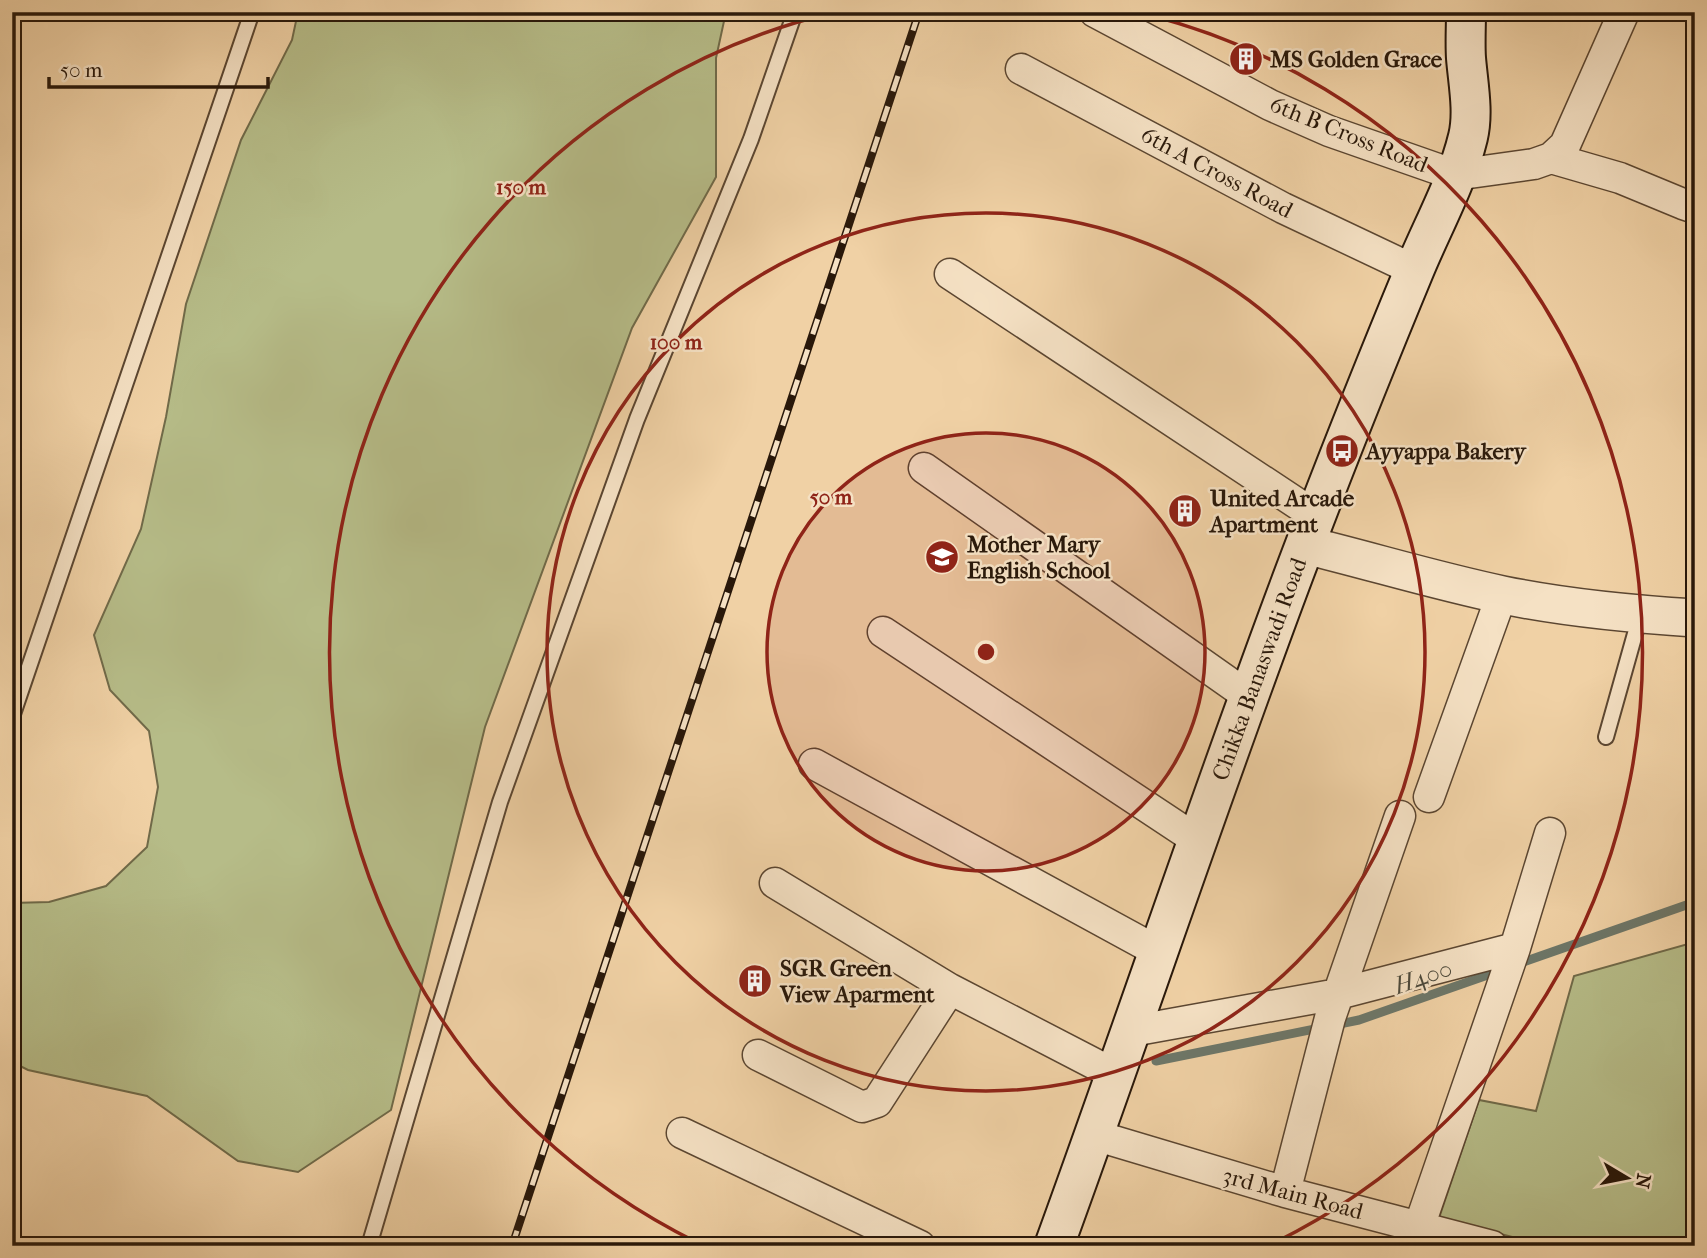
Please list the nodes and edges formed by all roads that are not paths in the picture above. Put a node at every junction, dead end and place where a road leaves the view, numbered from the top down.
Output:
1 (252, 12) edge
2 (795, 12) edge
3 (1095, 12) edge
4 (1466, 12) edge
5 (1625, 12) edge
6 (1021, 69) dead end
7 (1551, 158) junction
8 (1455, 176) junction
9 (1695, 208) edge
10 (1414, 270) junction
11 (950, 274) dead end
12 (924, 468) dead end
13 (1310, 531) junction
14 (1502, 594) junction
15 (1640, 615) junction
16 (1695, 618) edge
17 (883, 632) dead end
18 (1248, 696) junction
19 (12, 716) edge
20 (1606, 737) dead end
21 (814, 764) dead end
22 (1429, 797) dead end
23 (1400, 816) dead end
24 (1550, 833) dead end
25 (1196, 840) junction
26 (775, 883) dead end
27 (1157, 951) junction
28 (1512, 955) junction
29 (950, 989) junction
30 (1334, 1006) junction
31 (1132, 1031) junction
32 (758, 1055) dead end
33 (1116, 1074) junction
34 (682, 1133) dead end
35 (1094, 1135) junction
36 (1285, 1192) junction
37 (1419, 1227) junction
38 (369, 1246) edge
39 (920, 1246) edge
40 (1054, 1246) edge
41 (1492, 1246) edge

1 - 19 lane
2 - 38 lane
3 - 8 street, 6th B Cross Road
4 - 8 main road, Chikka Banaswadi Road
5 - 7 street
6 - 10 street, 6th A Cross Road
7 - 8 street
7 - 9 street
8 - 10 main road, Chikka Banaswadi Road
10 - 13 main road, Chikka Banaswadi Road
11 - 13 street
12 - 18 street
13 - 14 street
13 - 18 main road, Chikka Banaswadi Road
14 - 15 street
14 - 22 street
15 - 16 street
15 - 20 lane
17 - 25 street
18 - 25 main road, Chikka Banaswadi Road
21 - 27 street
23 - 30 street
24 - 28 street
25 - 27 main road, Chikka Banaswadi Road
26 - 29 street
27 - 31 main road, Chikka Banaswadi Road
28 - 30 street
28 - 37 street
29 - 32 street
29 - 33 street
30 - 31 street
30 - 36 street
31 - 33 main road, Chikka Banaswadi Road
33 - 35 main road, Chikka Banaswadi Road
34 - 39 street
35 - 36 street, 3rd Main Road
35 - 40 main road, Chikka Banaswadi Road
36 - 37 street, 3rd Main Road
37 - 41 street, 3rd Main Road

